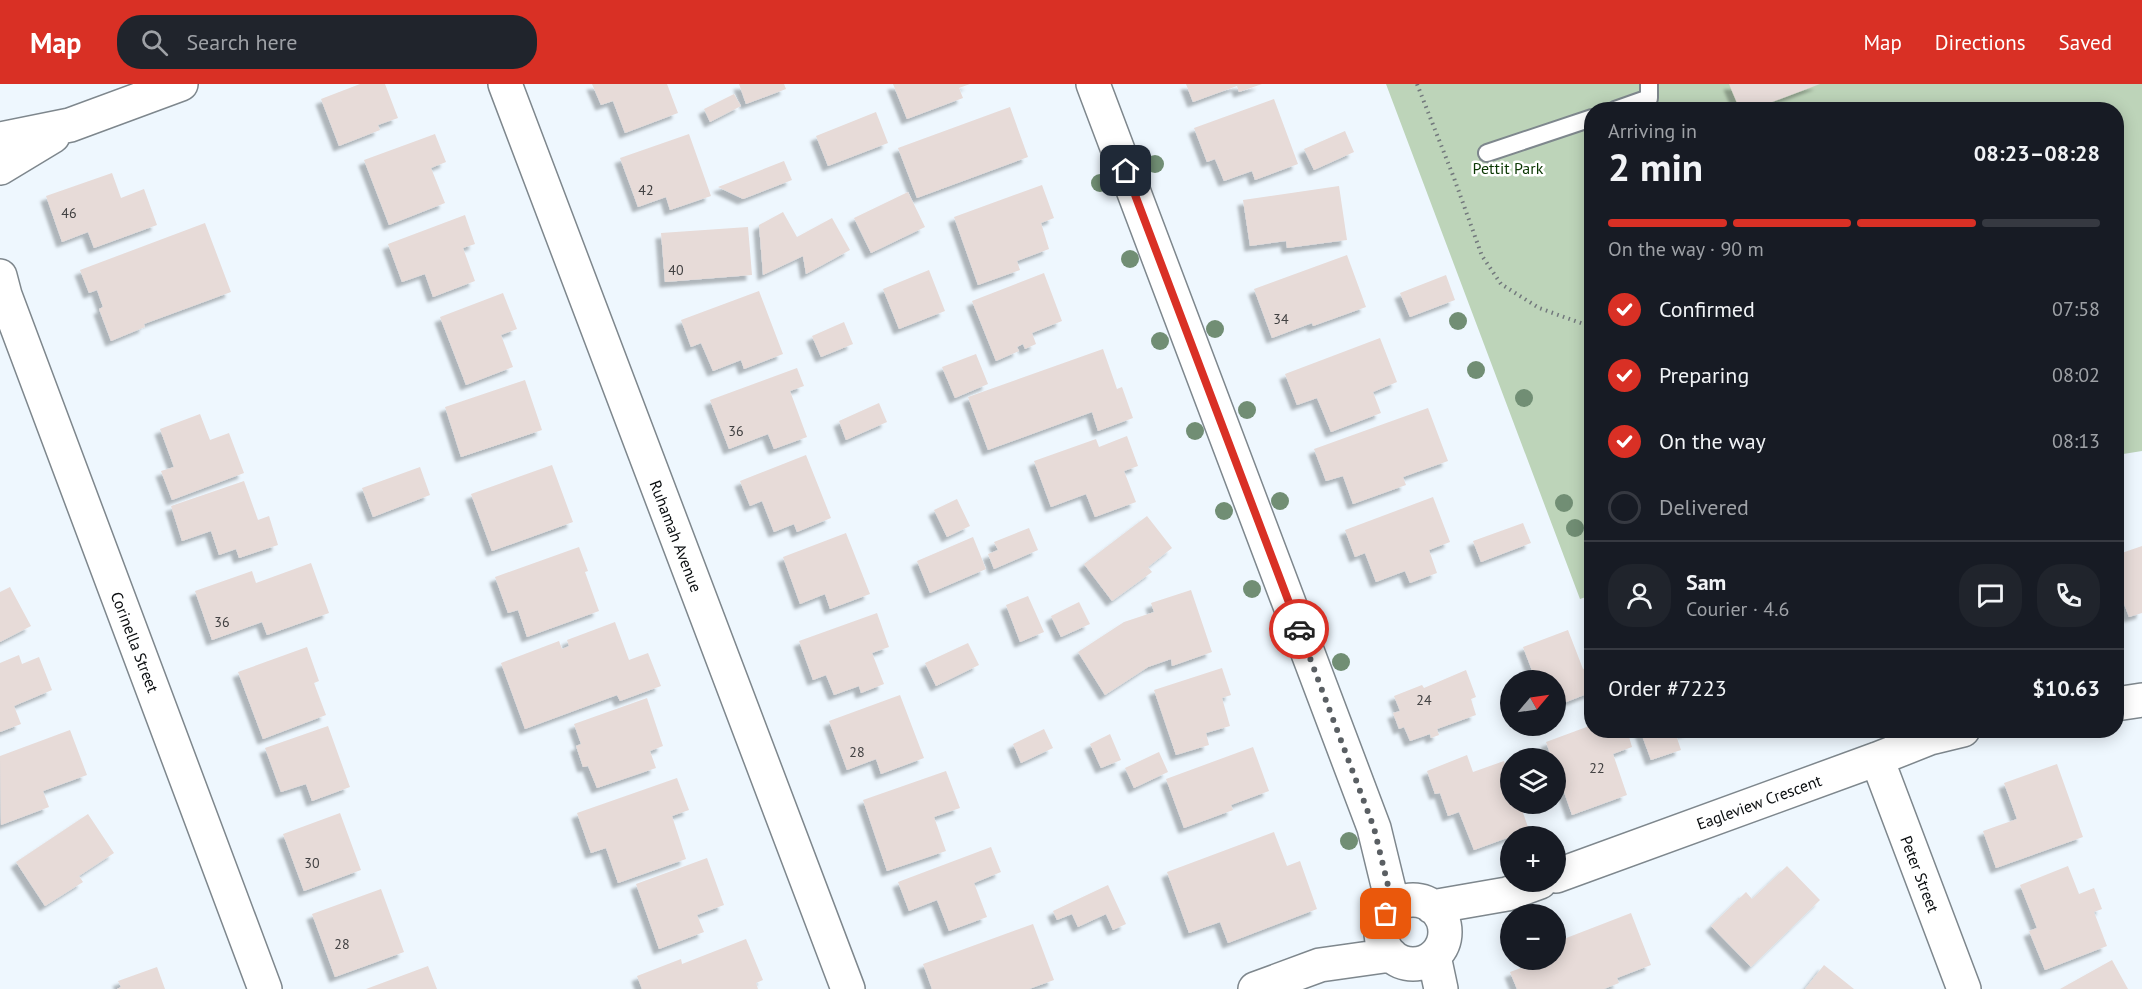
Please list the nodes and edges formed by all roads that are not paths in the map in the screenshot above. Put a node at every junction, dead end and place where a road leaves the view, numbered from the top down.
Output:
1 (181, 84) edge
2 (505, 84) edge
3 (1093, 84) edge
4 (1648, 84) edge
5 (1638, 102) edge
6 (1584, 121) edge
7 (70, 126) junction
8 (0, 139) edge
9 (1487, 153) dead end
10 (0, 168) edge
11 (2, 286) edge
12 (2142, 700) edge
13 (2124, 703) edge
14 (1930, 738) edge
15 (1877, 759) junction
16 (1566, 872) edge
17 (1512, 892) edge
18 (1507, 894) junction
19 (1406, 909) junction
20 (1420, 961) edge
21 (1320, 965) junction
22 (265, 989) edge
23 (848, 989) edge
24 (1255, 989) edge
25 (1441, 989) edge
26 (1964, 989) edge

1 - 7 street
2 - 23 street, Ruhamah Avenue
3 - 19 street
4 - 5 lane
6 - 9 lane
7 - 8 street
7 - 10 street
11 - 22 street, Corinella Street
12 - 13 street
14 - 15 street, Eagleview Crescent
15 - 16 street, Eagleview Crescent
15 - 26 street, Peter Street
17 - 18 street
18 - 19 street
18 - 20 street
19 - 20 street
19 - 20 street
19 - 21 street
20 - 21 street
20 - 25 street
21 - 24 street

